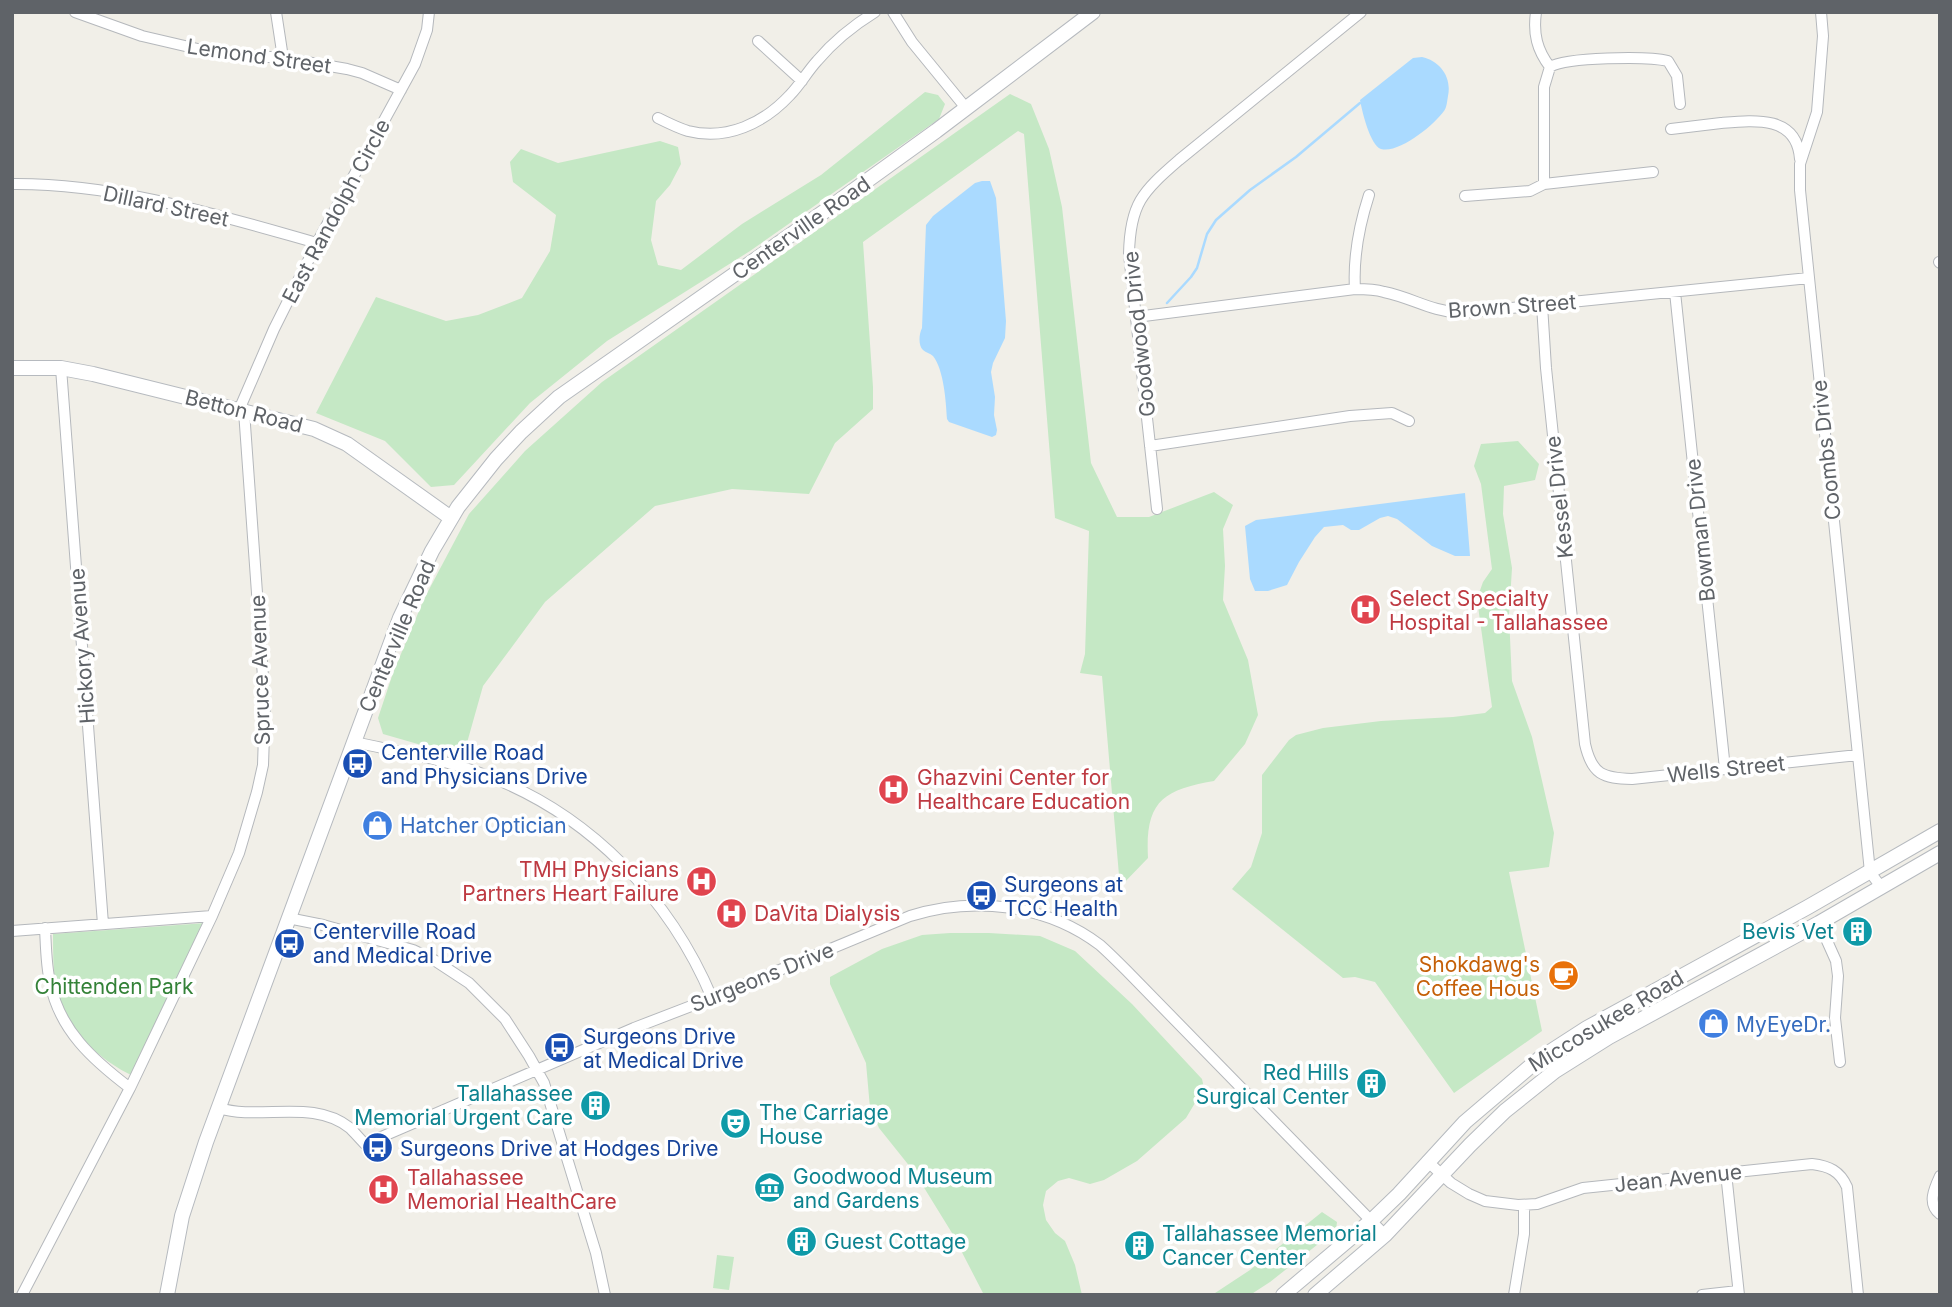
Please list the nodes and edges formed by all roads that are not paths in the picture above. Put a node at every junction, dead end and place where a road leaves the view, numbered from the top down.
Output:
1 (75, 12) edge
2 (276, 12) edge
3 (429, 12) edge
4 (875, 12) edge
5 (892, 12) edge
6 (1093, 12) edge
7 (1361, 12) edge
8 (1536, 12) edge
9 (1821, 12) edge
10 (758, 41) dead end
11 (283, 58) junction
12 (1550, 67) junction
13 (802, 81) junction
14 (401, 90) junction
15 (1680, 104) dead end
16 (966, 108) junction
17 (658, 118) dead end
18 (1671, 129) dead end
19 (1800, 164) junction
20 (1653, 172) dead end
21 (12, 184) edge
22 (1544, 184) junction
23 (1369, 195) dead end
24 (1465, 196) dead end
25 (317, 243) junction
26 (1808, 278) junction
27 (1355, 289) junction
28 (1675, 292) junction
29 (1542, 305) junction
30 (1136, 317) junction
31 (12, 368) edge
32 (61, 368) junction
33 (242, 411) junction
34 (1409, 421) dead end
35 (1150, 446) junction
36 (1157, 509) dead end
37 (451, 518) junction
38 (354, 742) junction
39 (1858, 755) junction
40 (1725, 769) junction
41 (1596, 771) joint
42 (1940, 831) edge
43 (1940, 853) edge
44 (1871, 872) junction
45 (1881, 887) junction
46 (212, 916) junction
47 (288, 918) junction
48 (1819, 923) junction
49 (103, 924) junction
50 (45, 928) junction
51 (12, 930) edge
52 (712, 998) junction
53 (1587, 1028) junction
54 (1595, 1046) junction
55 (1840, 1062) dead end
56 (537, 1070) junction
57 (130, 1088) junction
58 (219, 1108) junction
59 (1427, 1161) junction
60 (1726, 1173) junction
61 (1442, 1175) junction
62 (1940, 1177) edge
63 (1524, 1205) junction
64 (1940, 1214) edge
65 (1372, 1220) junction
66 (1385, 1235) junction
67 (1320, 1293) edge
68 (1738, 1293) edge
69 (22, 1295) edge
70 (167, 1295) edge
71 (605, 1295) edge
72 (1283, 1295) edge
73 (1514, 1295) edge
74 (1702, 1295) edge
75 (1858, 1295) edge

1 - 11 street, Lemond Street
2 - 11 street
3 - 14 street, East Randolph Circle
4 - 13 street
5 - 16 street
6 - 16 street, Centerville Road
7 - 30 street, Goodwood Drive
8 - 12 street
9 - 19 street, Coombs Drive
10 - 13 street
11 - 14 street, Lemond Street
12 - 15 street
12 - 22 street
13 - 17 street
14 - 25 street, East Randolph Circle
16 - 37 street, Centerville Road
18 - 19 street
19 - 26 street, Coombs Drive
20 - 22 street
21 - 25 street, Dillard Street
22 - 24 street
23 - 27 street
25 - 33 street, East Randolph Circle
26 - 28 street, Brown Street
26 - 39 street, Coombs Drive
27 - 29 street, Brown Street
27 - 30 street, Brown Street
28 - 29 street, Brown Street
28 - 40 street, Bowman Drive
29 - 41 street, Kessel Drive
30 - 35 street, Goodwood Drive
31 - 32 street, Betton Road
32 - 33 street, Betton Road
32 - 49 street, Hickory Avenue
33 - 37 street, Betton Road
33 - 46 street, Spruce Avenue
34 - 35 street
35 - 36 street, Goodwood Drive
37 - 38 street, Centerville Road
38 - 47 street, Centerville Road
38 - 52 street
39 - 40 street, Wells Street
39 - 44 street, Coombs Drive
40 - 41 street, Wells Street
42 - 44 street, Miccosukee Road
43 - 45 street, Miccosukee Road
44 - 45 street, Coombs Drive
44 - 53 street, Miccosukee Road
45 - 48 street, Miccosukee Road
46 - 49 street
46 - 57 street, Spruce Avenue
47 - 56 street
47 - 58 street, Centerville Road
48 - 54 street, Miccosukee Road
48 - 55 street
49 - 50 street
50 - 51 street
50 - 57 street
52 - 56 street, Surgeons Drive
52 - 65 street, Surgeons Drive
53 - 54 street
53 - 59 street, Miccosukee Road
54 - 61 street, Miccosukee Road
56 - 58 street, Surgeons Drive
56 - 71 street
57 - 69 street, Spruce Avenue
58 - 70 street, Centerville Road
59 - 61 street, Jean Avenue
59 - 65 street, Miccosukee Road
60 - 63 street, Jean Avenue
60 - 68 street
60 - 75 street, Jean Avenue
61 - 63 street, Jean Avenue
61 - 66 street, Miccosukee Road
62 - 64 street
63 - 73 street
65 - 66 street, Surgeons Drive
65 - 72 street, Miccosukee Road
66 - 67 street, Miccosukee Road
68 - 74 street

